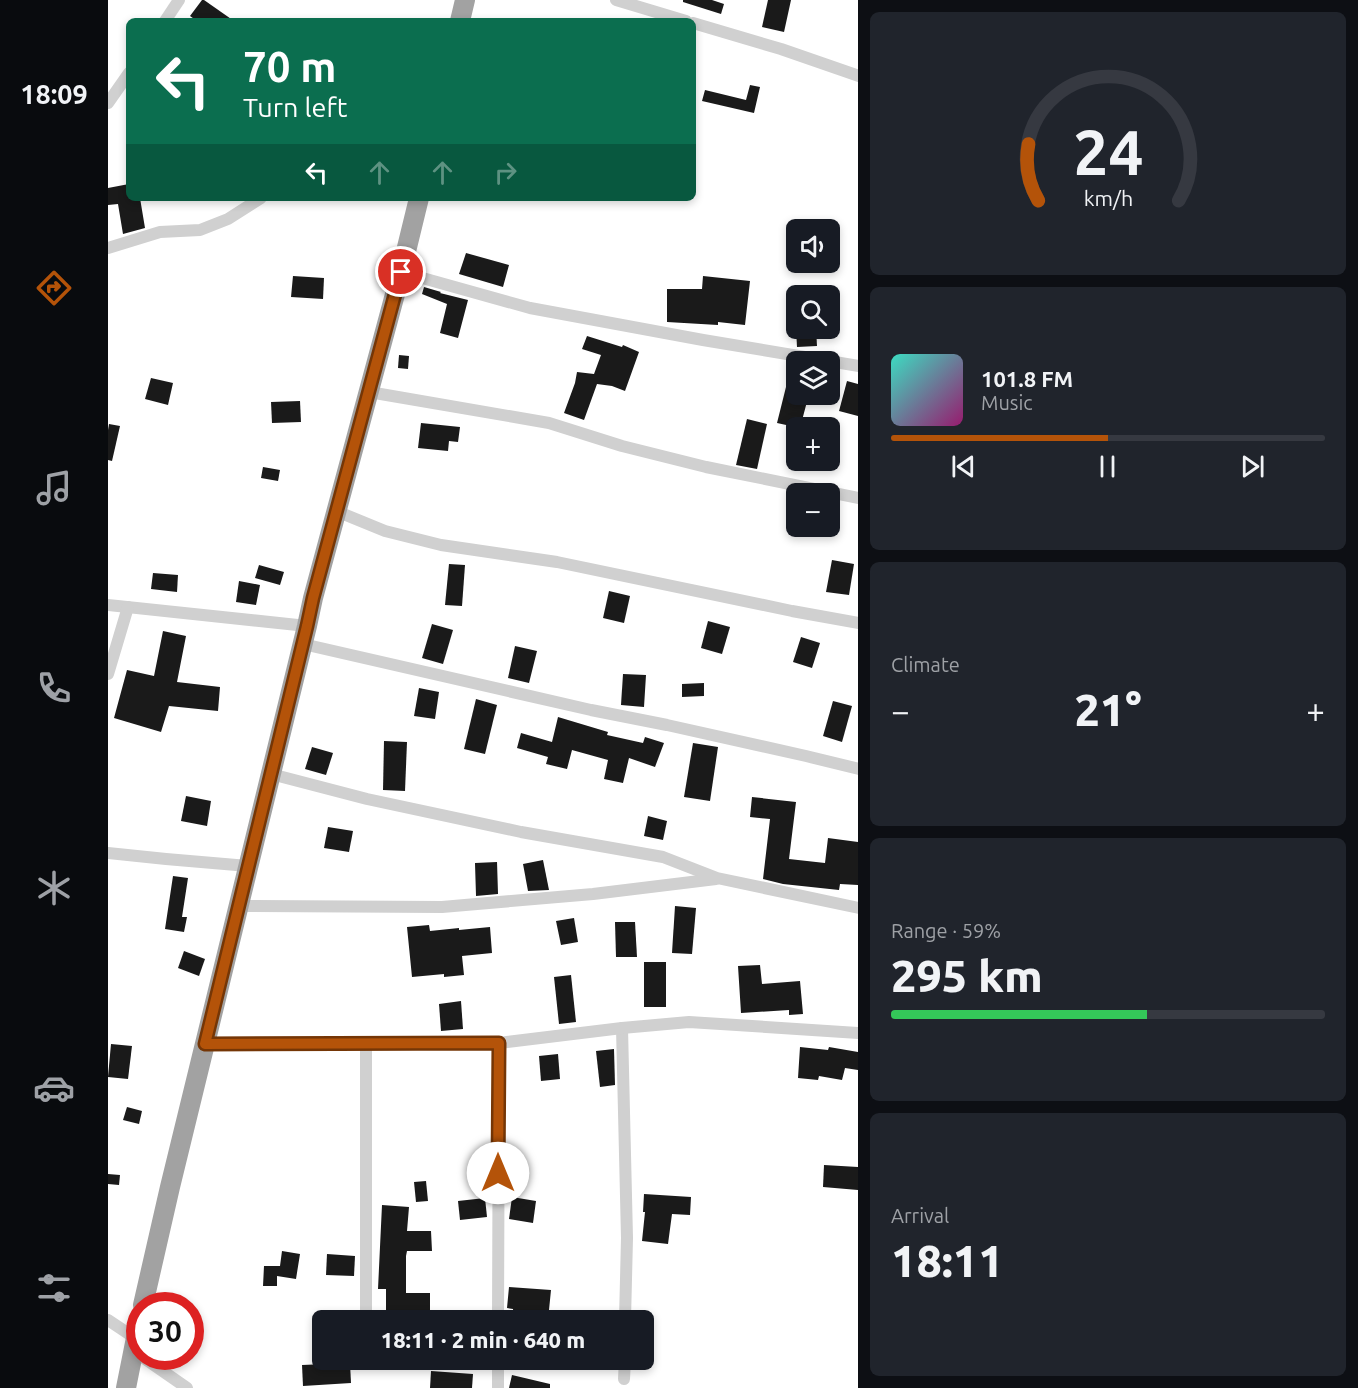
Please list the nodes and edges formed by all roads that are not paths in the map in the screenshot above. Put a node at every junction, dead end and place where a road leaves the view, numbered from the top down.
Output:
1 (180, 0) edge
2 (465, 0) edge
3 (616, 0) edge
4 (167, 18) edge
5 (461, 18) edge
6 (676, 18) edge
7 (696, 24) edge
8 (858, 76) edge
9 (126, 77) edge
10 (108, 103) edge
11 (256, 201) edge
12 (418, 201) edge
13 (108, 248) edge
14 (401, 272) junction
15 (858, 366) edge
16 (369, 392) junction
17 (858, 498) edge
18 (336, 511) junction
19 (108, 605) edge
20 (128, 607) junction
21 (858, 623) edge
22 (305, 635) junction
23 (108, 674) edge
24 (858, 769) edge
25 (271, 774) junction
26 (108, 853) edge
27 (249, 866) junction
28 (717, 878) junction
29 (239, 906) junction
30 (858, 908) edge
31 (622, 1028) junction
32 (858, 1033) edge
33 (366, 1043) junction
34 (499, 1043) junction
35 (205, 1044) junction
36 (145, 1292) edge
37 (366, 1310) dead end
38 (498, 1310) edge
39 (625, 1310) edge
40 (108, 1320) edge
41 (126, 1339) edge
42 (131, 1370) edge
43 (163, 1370) edge
44 (498, 1370) edge
45 (624, 1370) edge
46 (624, 1379) dead end
47 (126, 1388) edge
48 (187, 1388) edge
49 (498, 1388) edge

1 - 4 street
2 - 5 highway
3 - 6 street
7 - 8 street
9 - 10 street
11 - 13 street
12 - 14 highway
14 - 15 street
14 - 16 highway
16 - 17 street
16 - 18 highway
18 - 21 street
18 - 22 highway
19 - 20 street
20 - 22 street
20 - 23 street
22 - 24 street
22 - 25 highway
25 - 27 highway
25 - 28 street
26 - 27 street
27 - 29 highway
28 - 29 street
28 - 30 street
29 - 35 highway
31 - 32 street
31 - 34 street
31 - 39 street
33 - 34 street
33 - 35 street
33 - 37 street
34 - 38 street
35 - 36 highway
40 - 41 street
42 - 47 highway
43 - 48 street
44 - 49 street
45 - 46 street

